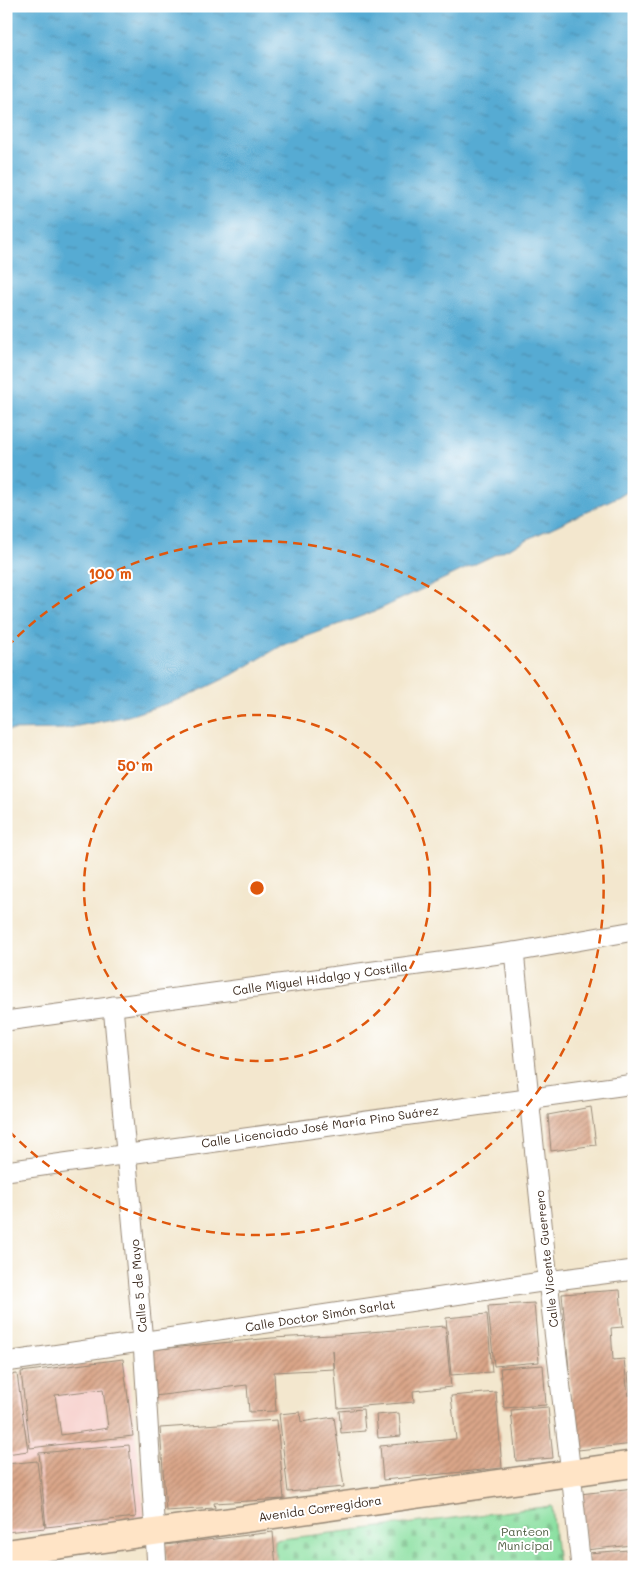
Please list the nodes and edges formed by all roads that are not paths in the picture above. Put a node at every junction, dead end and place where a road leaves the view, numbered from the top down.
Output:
1 (634, 931) edge
2 (514, 952) junction
3 (114, 1006) junction
4 (6, 1021) edge
5 (634, 1084) edge
6 (529, 1098) junction
7 (126, 1153) junction
8 (6, 1171) edge
9 (634, 1270) edge
10 (548, 1281) junction
11 (143, 1342) junction
12 (6, 1362) edge
13 (634, 1464) edge
14 (571, 1472) junction
15 (154, 1531) junction
16 (6, 1553) edge
17 (157, 1567) edge
18 (581, 1567) edge

1 - 2 street, Calle Miguel Hidalgo y Costilla
2 - 3 street, Calle Miguel Hidalgo y Costilla
2 - 6 street, Calle Vicente Guerrero
3 - 4 street, Calle Miguel Hidalgo y Costilla
3 - 7 street, Calle 5 de Mayo
5 - 6 street, Calle Licenciado José María Pino Suárez
6 - 7 street, Calle Licenciado José María Pino Suárez
6 - 10 street, Calle Vicente Guerrero
7 - 8 street, Calle Licenciado José María Pino Suárez
7 - 11 street, Calle 5 de Mayo
9 - 10 street, Calle Doctor Simón Sarlat
10 - 11 street, Calle Doctor Simón Sarlat
10 - 14 street, Calle Vicente Guerrero
11 - 12 street, Calle Doctor Simón Sarlat
11 - 15 street, Calle 5 de Mayo
13 - 14 main road, Avenida Corregidora
14 - 15 main road, Avenida Corregidora
14 - 18 street, Calle Vicente Guerrero
15 - 16 main road, Avenida Corregidora
15 - 17 street, Calle 5 de Mayo

